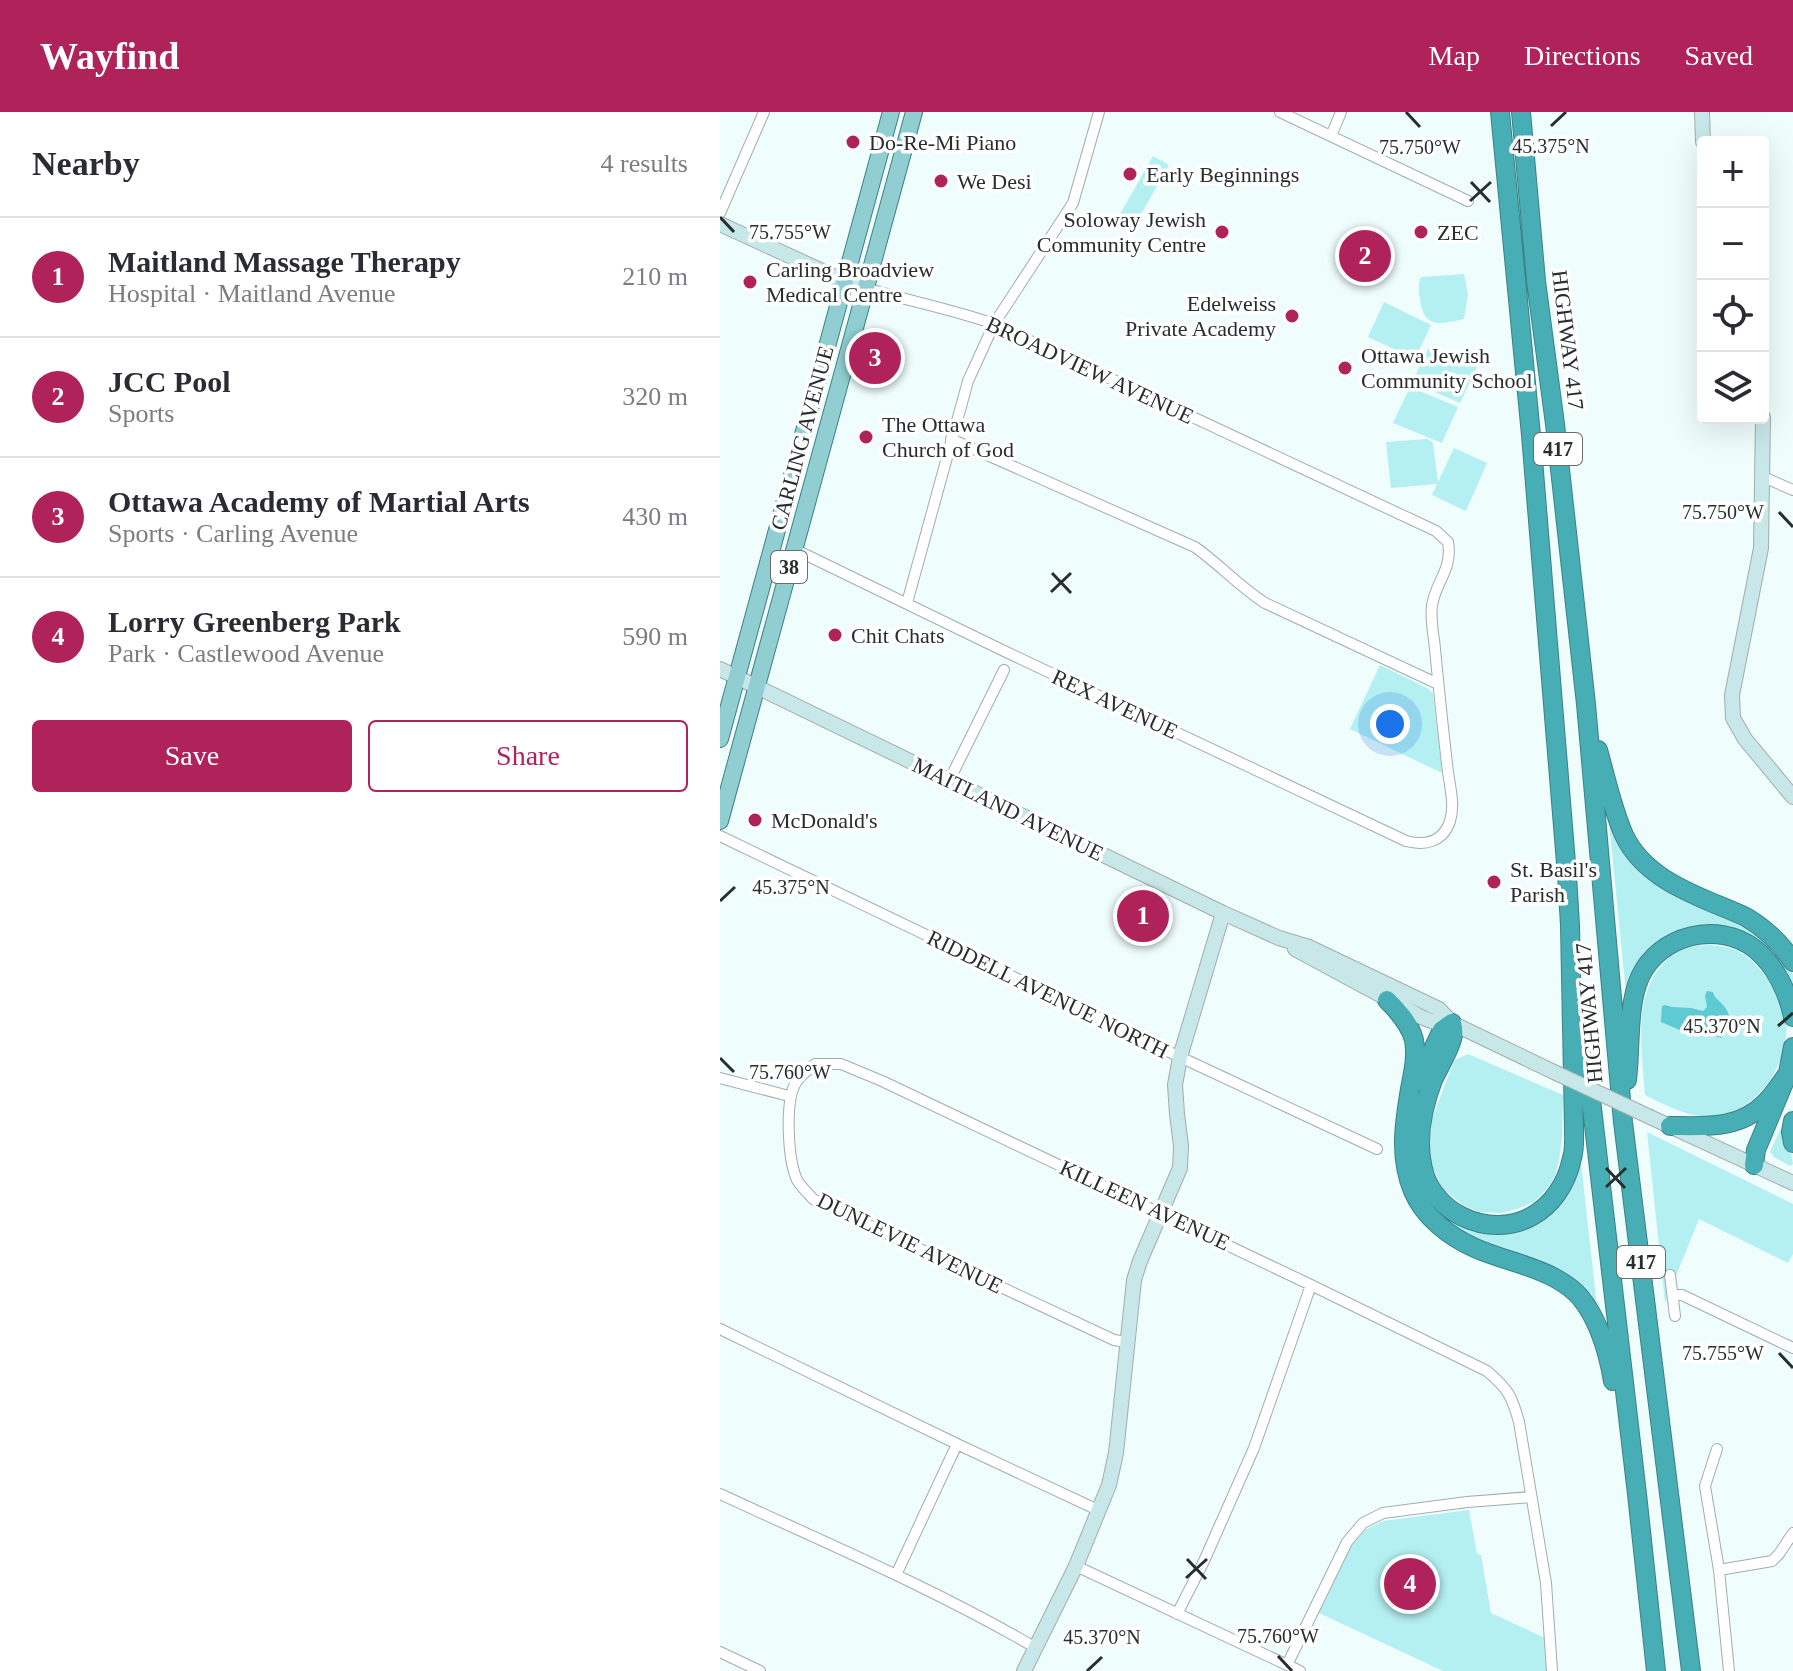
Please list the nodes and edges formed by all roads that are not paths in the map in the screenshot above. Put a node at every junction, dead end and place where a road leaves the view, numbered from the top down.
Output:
1 (764, 112) edge
2 (891, 112) edge
3 (914, 112) edge
4 (1099, 112) edge
5 (1280, 112) edge
6 (1341, 112) edge
7 (1500, 112) edge
8 (1521, 112) edge
9 (1702, 112) edge
10 (1331, 136) junction
11 (1703, 136) edge
12 (1468, 201) dead end
13 (720, 213) edge
14 (720, 224) edge
15 (844, 281) junction
16 (866, 288) junction
17 (994, 324) junction
18 (1763, 424) edge
19 (951, 439) junction
20 (1761, 476) junction
21 (1793, 490) edge
22 (794, 549) junction
23 (907, 603) junction
24 (720, 669) edge
25 (1004, 670) dead end
26 (736, 678) junction
27 (1438, 684) junction
28 (755, 688) junction
29 (1586, 704) junction
30 (720, 739) edge
31 (949, 781) junction
32 (1793, 797) edge
33 (720, 821) edge
34 (720, 836) edge
35 (1223, 913) junction
36 (1570, 925) junction
37 (1279, 938) junction
38 (1793, 962) edge
39 (1387, 1000) junction
40 (1793, 1017) edge
41 (1452, 1023) junction
42 (1793, 1047) edge
43 (1180, 1057) junction
44 (1788, 1073) junction
45 (720, 1078) edge
46 (1793, 1092) edge
47 (789, 1096) junction
48 (1793, 1121) edge
49 (1405, 1122) junction
50 (1623, 1122) junction
51 (1670, 1126) junction
52 (1793, 1143) edge
53 (1377, 1149) dead end
54 (1754, 1165) junction
55 (1793, 1183) edge
56 (1162, 1213) junction
57 (1670, 1275) dead end
58 (1311, 1285) junction
59 (1673, 1295) junction
60 (1675, 1316) dead end
61 (720, 1329) edge
62 (1127, 1342) junction
63 (1793, 1348) edge
64 (957, 1444) junction
65 (1717, 1449) dead end
66 (720, 1494) edge
67 (1637, 1494) junction
68 (1531, 1497) junction
69 (1100, 1511) junction
70 (1793, 1533) edge
71 (1076, 1566) junction
72 (1719, 1570) junction
73 (896, 1575) junction
74 (1177, 1614) junction
75 (1036, 1648) junction
76 (720, 1652) edge
77 (1287, 1665) junction
78 (760, 1671) edge
79 (1024, 1671) edge
80 (1300, 1671) edge
81 (1552, 1671) edge
82 (1656, 1671) edge
83 (1691, 1671) edge
84 (1729, 1671) edge

1 - 13 street
2 - 15 main road, CARLING AVENUE / 38
3 - 16 main road, CARLING AVENUE / 38
4 - 17 street
5 - 10 street
6 - 10 street
7 - 36 highway, 417
8 - 29 highway, HIGHWAY 417 / 417
9 - 11 street
10 - 12 street
14 - 15 street, BROADVIEW AVENUE
15 - 16 street, BROADVIEW AVENUE
15 - 26 main road, CARLING AVENUE / 38
16 - 17 street, BROADVIEW AVENUE
16 - 22 main road, CARLING AVENUE / 38
17 - 19 street
17 - 27 street, BROADVIEW AVENUE
18 - 20 street
19 - 23 street
19 - 27 street
20 - 21 street
20 - 32 street
22 - 23 street, REX AVENUE
22 - 28 main road, CARLING AVENUE / 38
23 - 27 street, REX AVENUE
24 - 26 street, MAITLAND AVENUE
25 - 31 street
26 - 28 street, MAITLAND AVENUE
26 - 30 main road, CARLING AVENUE / 38
28 - 31 street, MAITLAND AVENUE
28 - 33 main road, CARLING AVENUE / 38
29 - 38 highway
29 - 50 highway, HIGHWAY 417 / 417
31 - 35 street, MAITLAND AVENUE
34 - 43 street, RIDDELL AVENUE NORTH
35 - 37 street, MAITLAND AVENUE
35 - 43 street
36 - 41 highway
36 - 67 highway, 417
37 - 39 street, MAITLAND AVENUE
37 - 41 street, MAITLAND AVENUE
39 - 41 street, MAITLAND AVENUE
39 - 49 highway
40 - 50 highway
41 - 49 highway
41 - 51 street, MAITLAND AVENUE, bridge
42 - 44 highway
43 - 53 street, RIDDELL AVENUE NORTH
43 - 56 street
44 - 51 highway
44 - 54 highway
45 - 47 street
46 - 54 highway
47 - 56 street, KILLEEN AVENUE
47 - 62 street, DUNLEVIE AVENUE
48 - 52 highway
49 - 67 highway
50 - 83 highway, HIGHWAY 417 / 417
51 - 54 street, MAITLAND AVENUE
54 - 55 street, MAITLAND AVENUE
56 - 58 street, KILLEEN AVENUE
56 - 62 street
57 - 59 street
58 - 68 street, KILLEEN AVENUE
58 - 74 street
59 - 60 street
59 - 63 street
61 - 64 street
62 - 69 street
64 - 69 street
64 - 73 street
65 - 72 street
66 - 73 street
67 - 82 highway, 417
68 - 77 street
68 - 81 street
69 - 71 street
70 - 72 street
71 - 74 street
71 - 75 street
72 - 84 street
73 - 75 street
74 - 77 street
75 - 79 street
76 - 78 street
77 - 80 street

